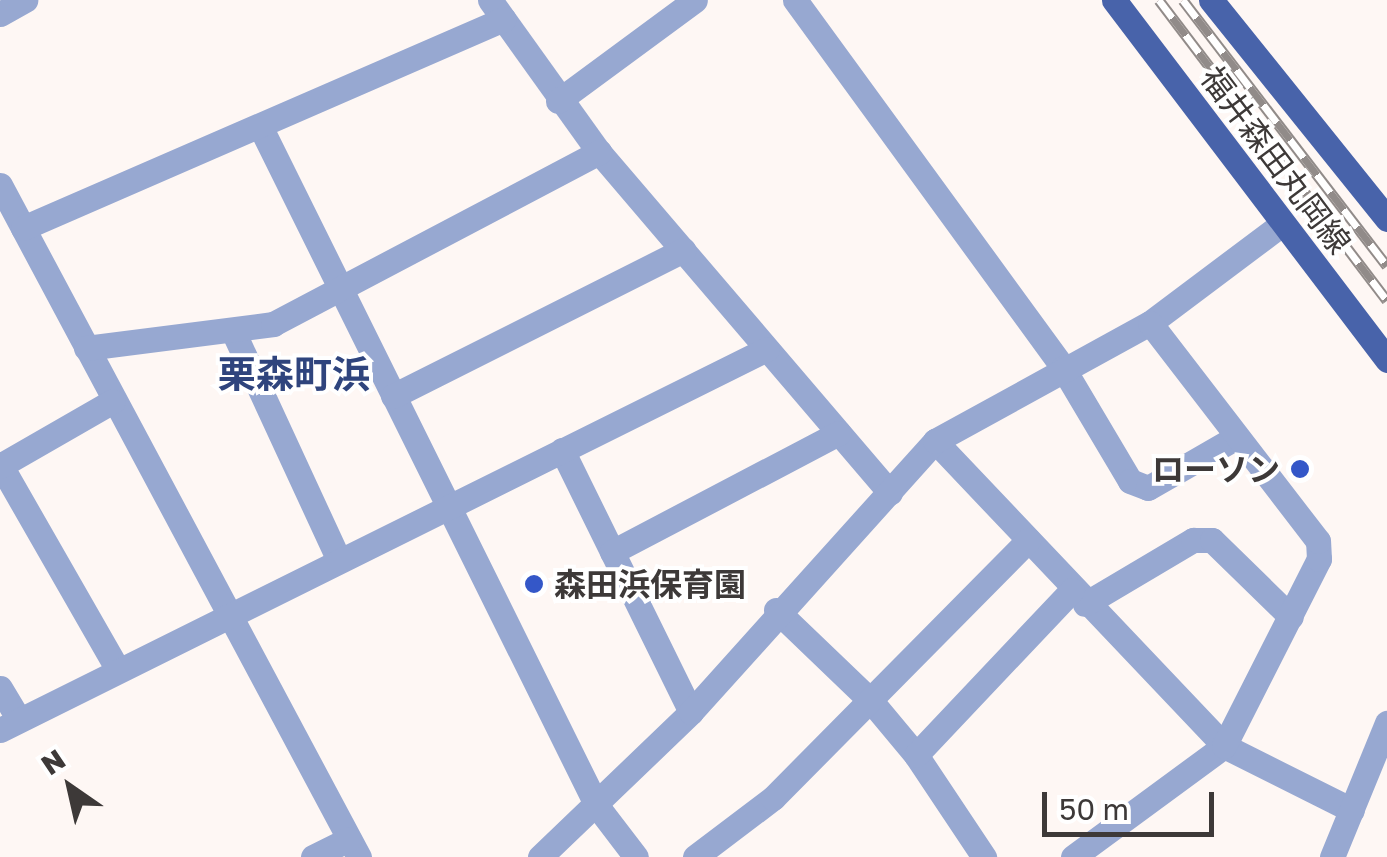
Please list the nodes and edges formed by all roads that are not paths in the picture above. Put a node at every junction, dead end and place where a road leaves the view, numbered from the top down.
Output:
1 (25, 0) edge
2 (695, 0) edge
3 (795, 0) edge
4 (1114, 0) edge
5 (1211, 0) edge
6 (497, 10) edge
7 (0, 14) edge
8 (558, 101) junction
9 (260, 126) junction
10 (599, 152) junction
11 (2, 194) edge
12 (1387, 219) edge
13 (1283, 223) junction
14 (22, 228) junction
15 (683, 250) junction
16 (342, 288) junction
17 (1150, 323) junction
18 (233, 331) junction
19 (86, 348) junction
20 (767, 349) junction
21 (1387, 360) edge
22 (1063, 368) junction
23 (393, 396) junction
24 (113, 401) junction
25 (839, 433) junction
26 (1235, 438) junction
27 (935, 441) junction
28 (562, 450) junction
29 (0, 465) edge
30 (890, 493) junction
31 (446, 507) junction
32 (1028, 540) junction
33 (612, 552) junction
34 (339, 560) junction
35 (1078, 597) junction
36 (776, 610) junction
37 (226, 616) junction
38 (1292, 617) junction
39 (118, 670) junction
40 (0, 688) edge
41 (872, 701) junction
42 (691, 712) junction
43 (6, 721) edge
44 (1387, 724) edge
45 (1224, 746) junction
46 (916, 755) junction
47 (597, 806) junction
48 (1352, 810) junction
49 (354, 848) edge
50 (313, 857) edge
51 (540, 857) edge
52 (636, 857) edge
53 (695, 857) edge
54 (984, 857) edge
55 (1074, 857) edge
56 (1332, 857) edge

1 - 7 street
2 - 8 street
3 - 22 street
4 - 13 main road, 福井森田丸岡線
5 - 12 main road, 福井森田丸岡線
6 - 8 street
6 - 9 street
8 - 10 street
9 - 14 street
9 - 16 street
10 - 15 street
10 - 16 street
11 - 14 street
13 - 17 street
13 - 21 main road, 福井森田丸岡線
14 - 19 street
15 - 20 street
15 - 23 street
16 - 18 street
16 - 23 street
17 - 22 street
17 - 26 street
18 - 19 street
18 - 34 street
19 - 24 street
20 - 25 street
20 - 28 street
22 - 26 street
22 - 27 street
23 - 31 street
24 - 29 street
24 - 37 street
25 - 30 street
25 - 33 street
26 - 38 street
27 - 30 street
27 - 32 street
28 - 31 street
28 - 33 street
29 - 39 street
30 - 36 street
31 - 34 street
31 - 47 street
32 - 35 street
32 - 41 street
33 - 42 street
34 - 37 street
35 - 38 street
35 - 45 street
35 - 46 street
36 - 41 street
36 - 42 street
37 - 39 street
37 - 49 street
38 - 45 street
39 - 43 street
40 - 43 street
41 - 46 street
41 - 53 street
42 - 47 street
44 - 48 street
45 - 48 street
45 - 55 street
46 - 54 street
47 - 51 street
47 - 52 street
48 - 56 street
49 - 50 street

